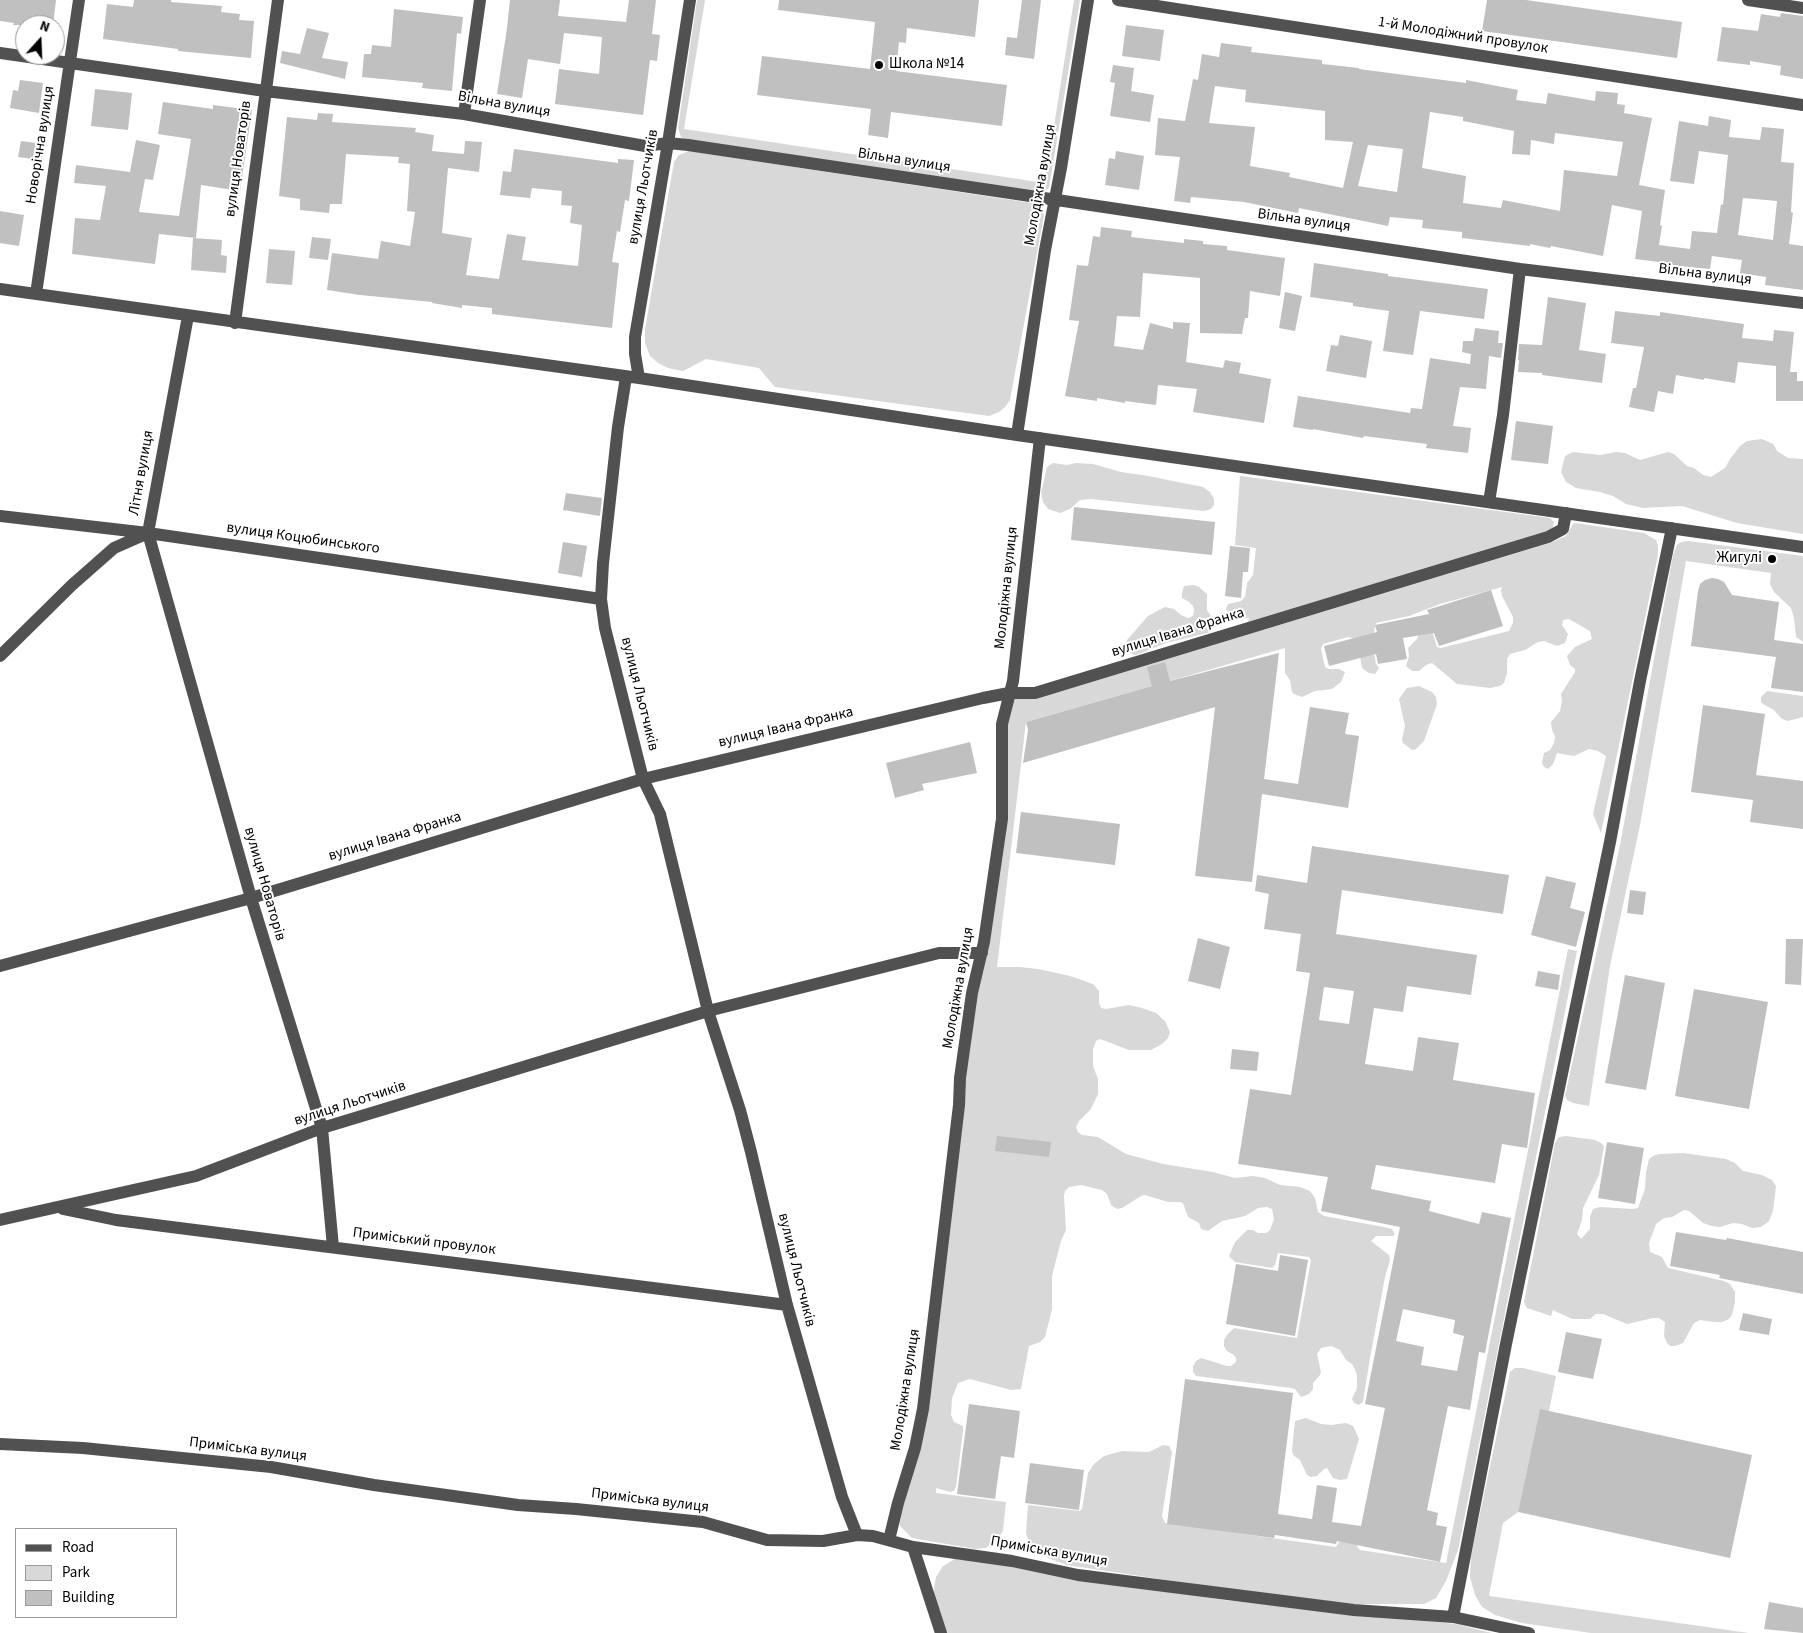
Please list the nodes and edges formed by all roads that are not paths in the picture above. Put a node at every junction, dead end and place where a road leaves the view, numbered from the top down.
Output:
1 (79, 0) edge
2 (278, 0) edge
3 (480, 0) edge
4 (690, 0) edge
5 (1088, 0) edge
6 (1118, 0) edge
7 (1748, 0) edge
8 (1803, 8) edge
9 (0, 53) edge
10 (70, 63) junction
11 (265, 91) junction
12 (1803, 105) edge
13 (464, 114) junction
14 (668, 143) junction
15 (1056, 201) junction
16 (1520, 269) junction
17 (0, 289) edge
18 (36, 294) junction
19 (1803, 303) edge
20 (188, 316) junction
21 (234, 323) junction
22 (626, 377) junction
23 (639, 378) junction
24 (1017, 435) junction
25 (1040, 438) junction
26 (1488, 502) junction
27 (1566, 512) junction
28 (0, 516) edge
29 (1672, 528) junction
30 (148, 533) junction
31 (1803, 547) edge
32 (601, 599) junction
33 (0, 656) edge
34 (1009, 694) junction
35 (643, 779) junction
36 (251, 898) junction
37 (982, 953) junction
38 (0, 966) edge
39 (708, 1011) junction
40 (322, 1128) junction
41 (58, 1208) junction
42 (0, 1220) edge
43 (333, 1247) junction
44 (787, 1305) junction
45 (0, 1444) edge
46 (857, 1535) junction
47 (889, 1540) junction
48 (913, 1547) junction
49 (1453, 1617) junction
50 (941, 1633) edge
51 (1529, 1633) edge

1 - 10 street, Новорічна вулиця
2 - 11 street, вулиця Новаторів
3 - 13 street
4 - 14 street, вулиця Льотчиків
5 - 15 street, Молодіжна вулиця
6 - 12 street, 1-й Молодіжний провулок
7 - 8 street
9 - 10 street, Вільна вулиця
10 - 11 street, Вільна вулиця
10 - 18 street, Новорічна вулиця
11 - 13 street, Вільна вулиця
11 - 21 street, вулиця Новаторів
13 - 14 street, Вільна вулиця
14 - 15 street, Вільна вулиця
14 - 23 street, вулиця Льотчиків
15 - 16 street, Вільна вулиця
15 - 24 street, Молодіжна вулиця
16 - 19 street, Вільна вулиця
16 - 26 street
17 - 18 street
18 - 20 street
20 - 21 street
20 - 30 street, Літня вулиця
21 - 22 street
22 - 23 street
22 - 32 street, вулиця Льотчиків
23 - 24 street
24 - 25 street
25 - 26 street
25 - 34 street, Молодіжна вулиця
26 - 27 street
27 - 29 street
27 - 34 street, вулиця Івана Франка
28 - 30 street, вулиця Коцюбинського
29 - 31 street
29 - 49 street
30 - 32 street, вулиця Коцюбинського
30 - 33 street, Літня вулиця
30 - 36 street, вулиця Новаторів
32 - 35 street, вулиця Льотчиків
34 - 35 street, вулиця Івана Франка
34 - 37 street, Молодіжна вулиця
35 - 36 street, вулиця Івана Франка
35 - 39 street, вулиця Льотчиків
36 - 38 street, вулиця Івана Франка
36 - 40 street, вулиця Новаторів
37 - 39 street, вулиця Льотчиків
37 - 47 street, Молодіжна вулиця
39 - 40 street, вулиця Льотчиків
39 - 44 street, вулиця Льотчиків
40 - 41 street, вулиця Льотчиків
40 - 43 street, вулиця Новаторів
41 - 42 street, вулиця Льотчиків
41 - 43 street, Приміський провулок
43 - 44 street, Приміський провулок
44 - 46 street, вулиця Льотчиків
45 - 46 street, Приміська вулиця
46 - 47 street, Приміська вулиця
47 - 48 street, Приміська вулиця
48 - 49 street, Приміська вулиця
48 - 50 street
49 - 51 street, Приміська вулиця

